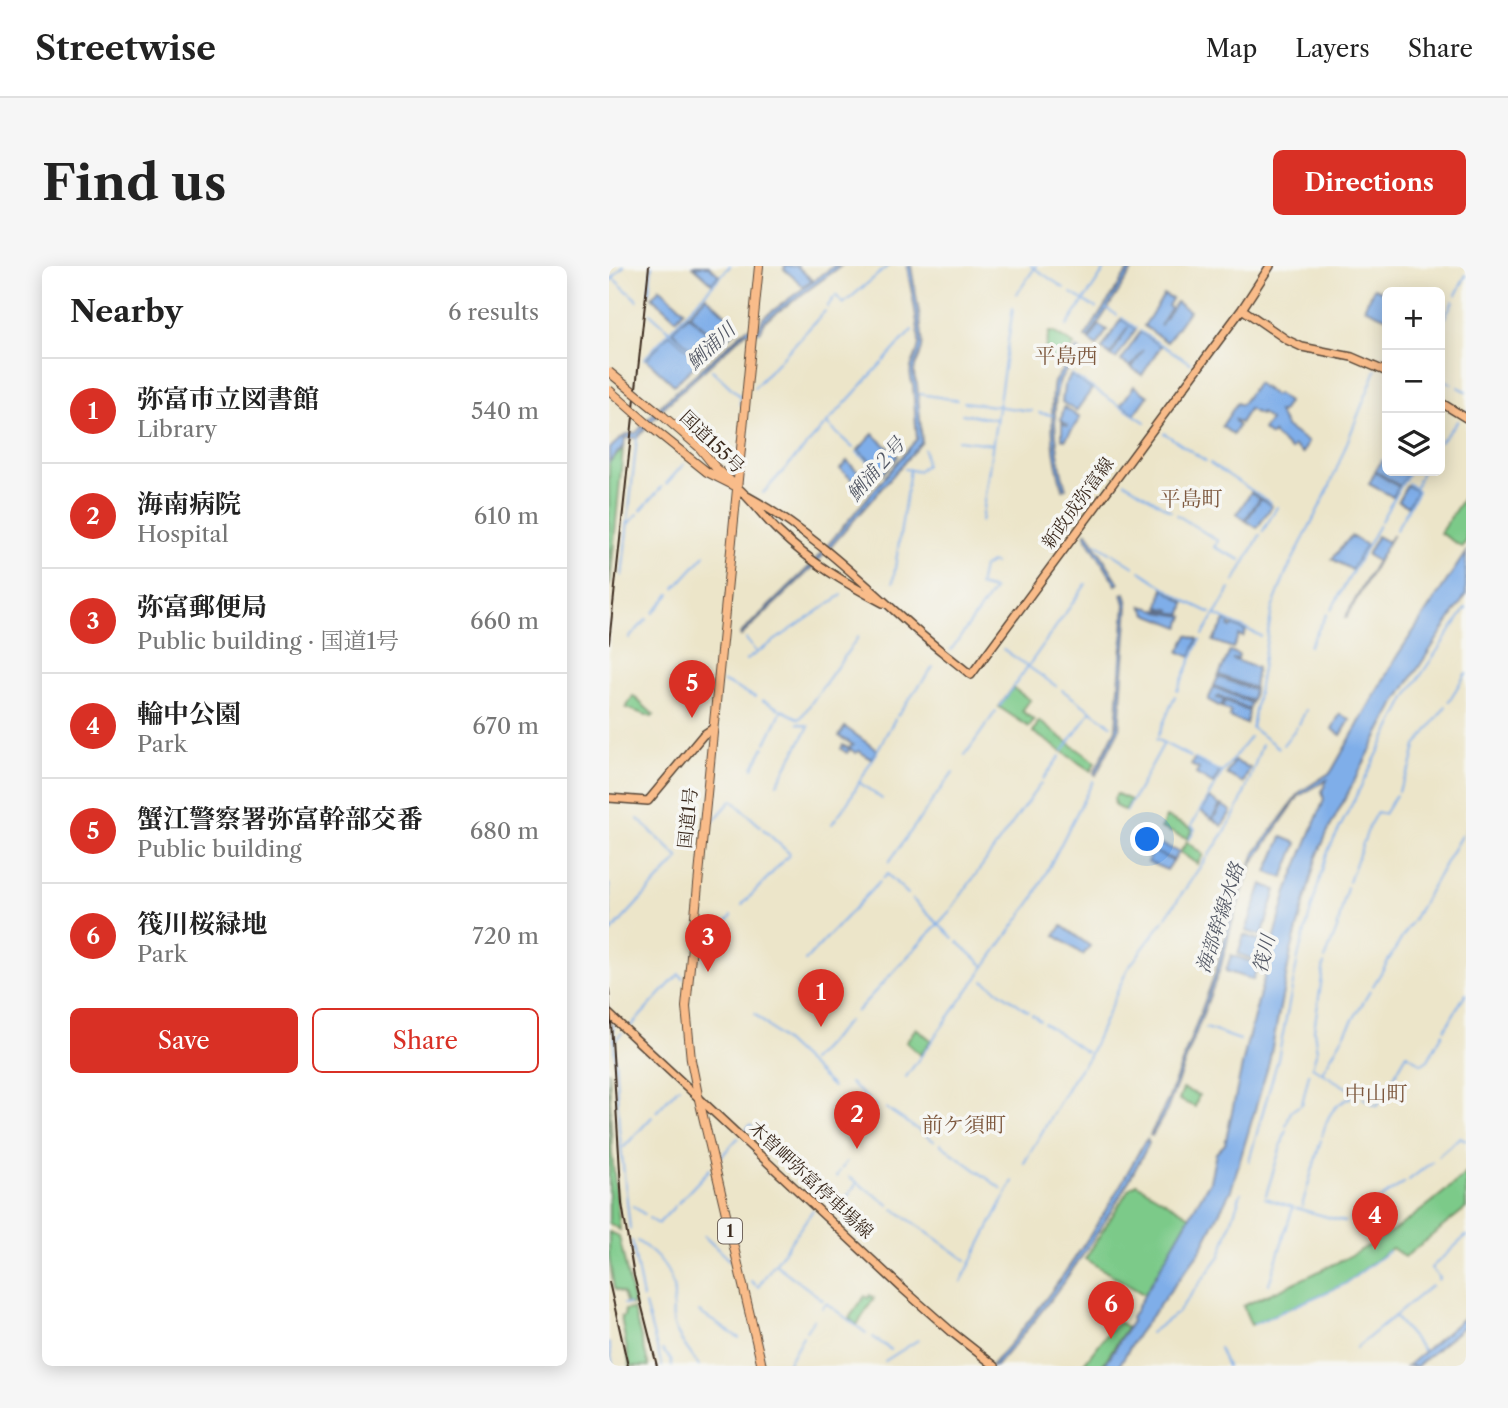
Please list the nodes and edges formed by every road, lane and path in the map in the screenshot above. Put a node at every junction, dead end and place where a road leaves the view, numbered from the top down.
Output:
1 (759, 266) edge
2 (1270, 266) edge
3 (1242, 309) junction
4 (1382, 370) edge
5 (609, 372) edge
6 (609, 390) edge
7 (1445, 405) edge
8 (1466, 418) edge
9 (737, 487) junction
10 (747, 496) junction
11 (892, 608) junction
12 (712, 729) junction
13 (609, 798) edge
14 (609, 1014) edge
15 (698, 1095) junction
16 (993, 1365) edge
17 (762, 1366) edge

1 - 9 highway, 国道1号 / 1
2 - 3 main road, 新政成弥富線
3 - 4 main road
3 - 11 main road, 新政成弥富線
5 - 9 highway, 国道155号, bridge
6 - 9 highway, 国道155号, bridge
7 - 8 main road
9 - 10 main road, 新政成弥富線
9 - 12 highway, 国道1号 / 1
10 - 11 main road, 新政成弥富線
10 - 11 main road, 新政成弥富線
12 - 13 main road
12 - 15 highway, 国道1号 / 1
14 - 15 main road, 木曽岬弥富停車場線
15 - 16 main road, 木曽岬弥富停車場線
15 - 17 highway, 国道1号 / 1

